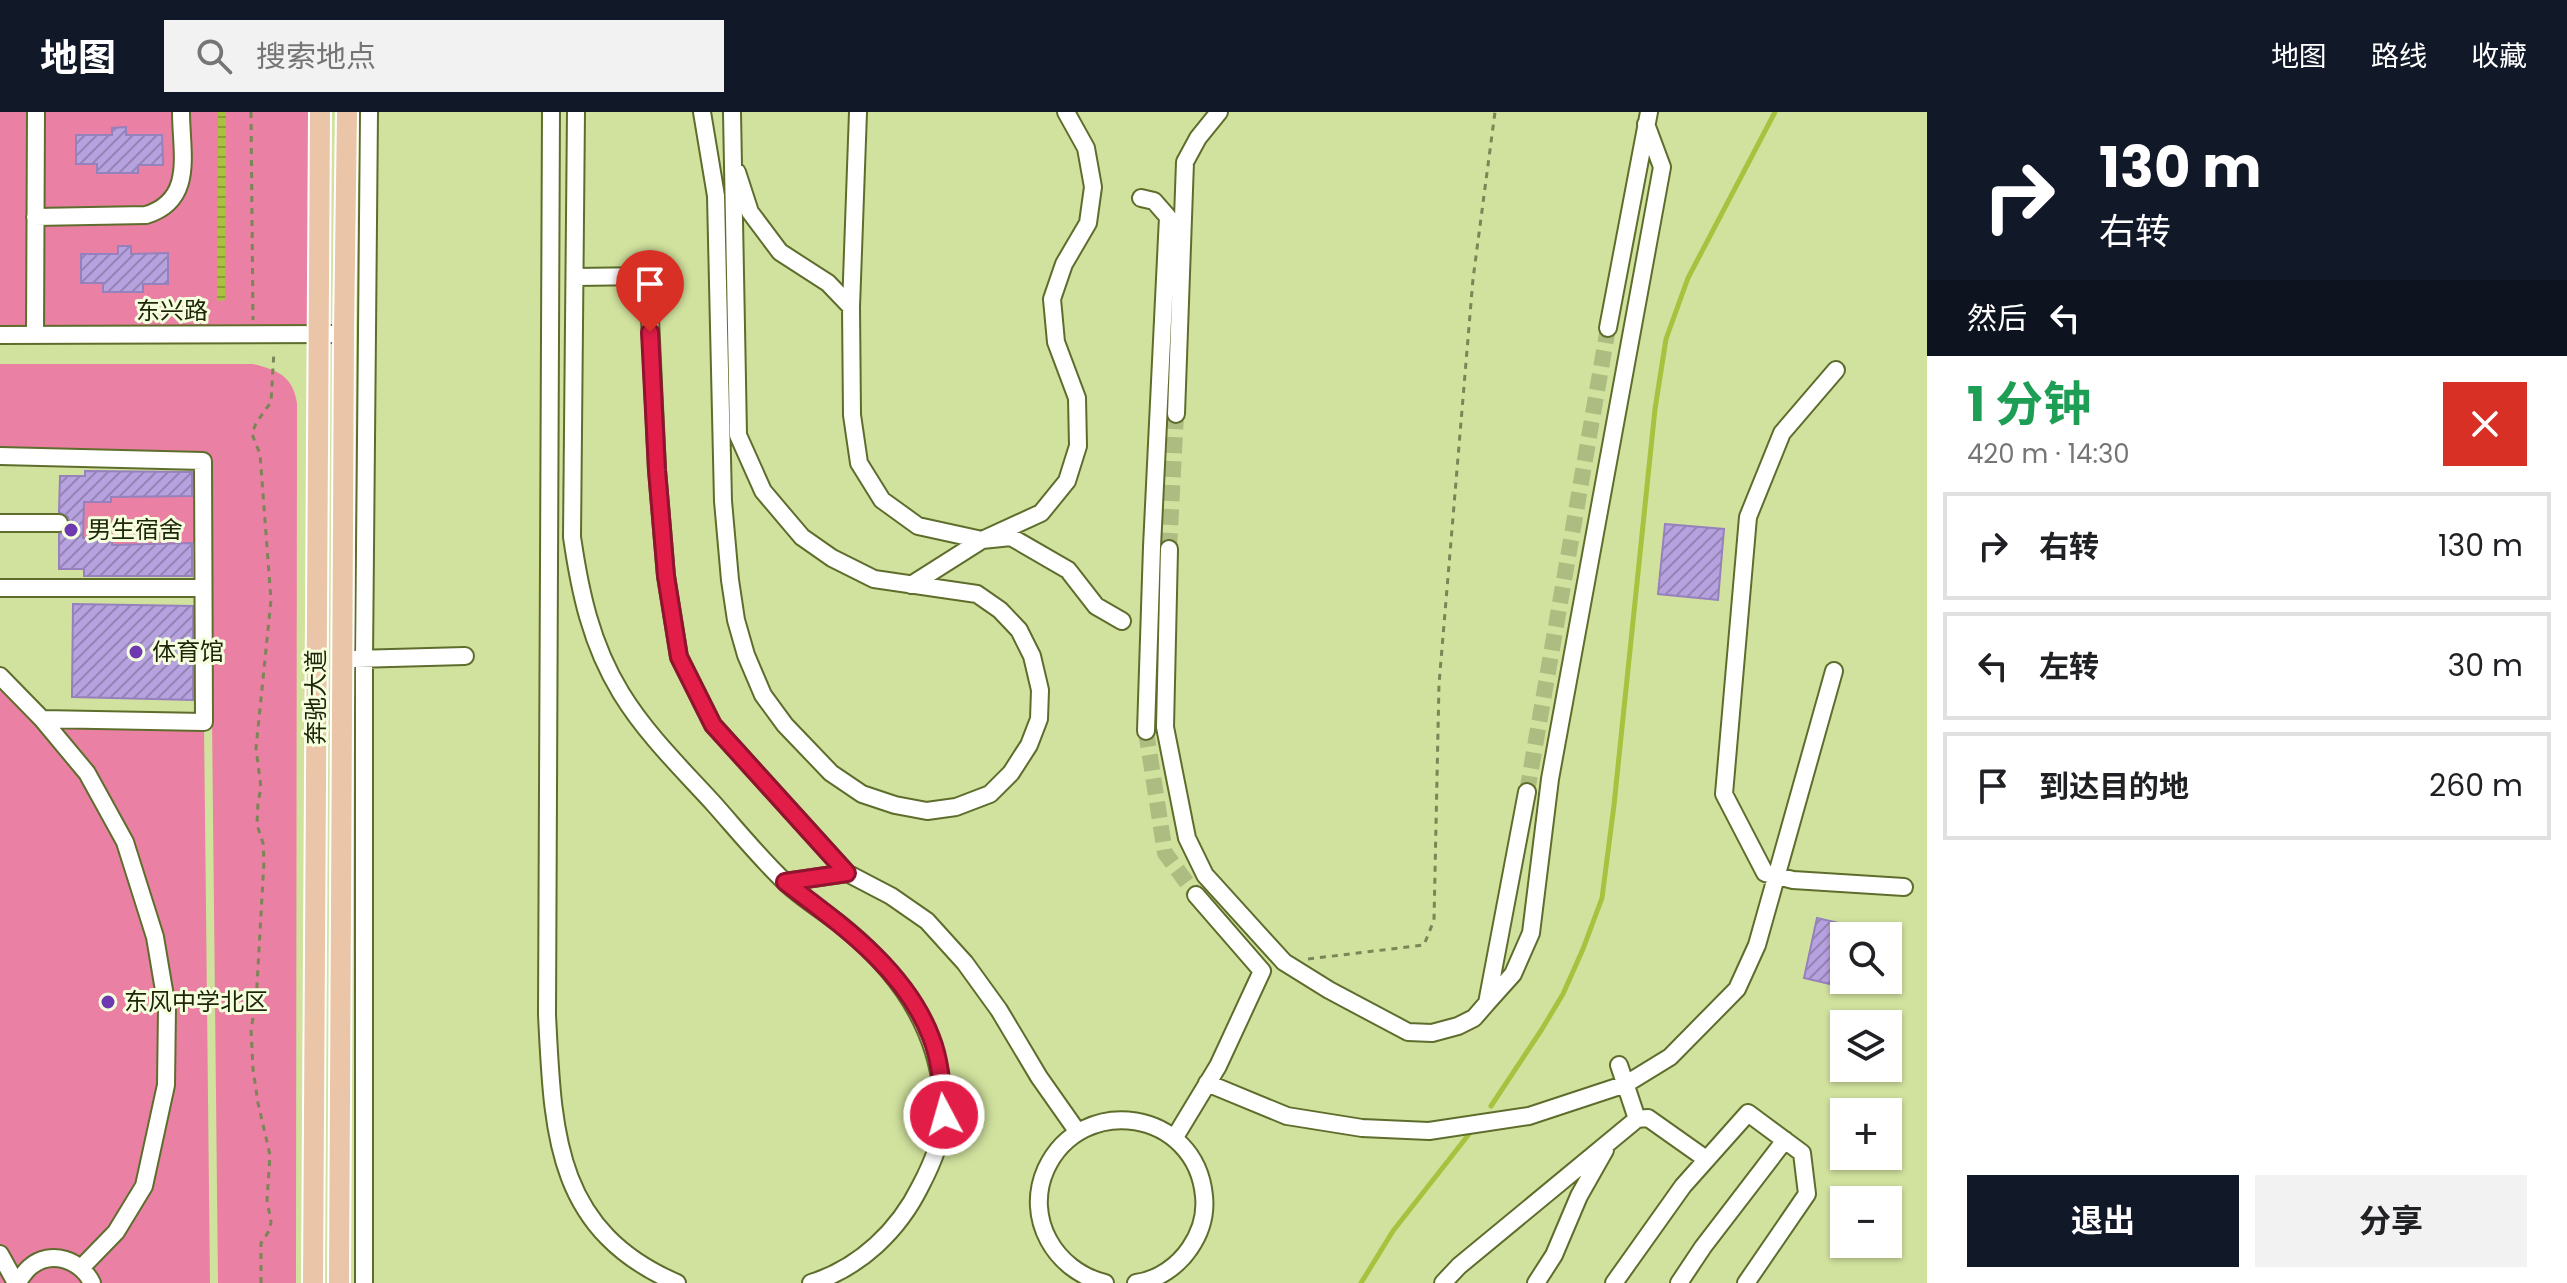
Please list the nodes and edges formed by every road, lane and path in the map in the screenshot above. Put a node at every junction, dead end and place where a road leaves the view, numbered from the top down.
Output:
1 (36, 112) edge
2 (181, 112) edge
3 (251, 112) edge
4 (320, 112) edge
5 (347, 112) edge
6 (369, 112) edge
7 (551, 112) edge
8 (576, 112) edge
9 (702, 112) edge
10 (732, 112) edge
11 (858, 112) edge
12 (1066, 112) edge
13 (1219, 112) edge
14 (1495, 112) edge
15 (1648, 118) edge
16 (732, 155) junction
17 (1141, 198) dead end
18 (35, 217) junction
19 (1168, 217) junction
20 (1182, 244) junction
21 (575, 277) junction
22 (851, 307) junction
23 (1608, 328) tunnel mouth
24 (318, 334) junction
25 (344, 334) junction
26 (0, 335) edge
27 (35, 335) junction
28 (253, 335) junction
29 (275, 335) junction
30 (1836, 370) dead end
31 (1176, 414) tunnel mouth
32 (0, 456) edge
33 (343, 513) junction
34 (365, 513) junction
35 (0, 523) edge
36 (59, 523) dead end
37 (982, 540) junction
38 (1169, 549) tunnel mouth
39 (911, 585) junction
40 (0, 588) edge
41 (203, 588) junction
42 (1122, 621) dead end
43 (465, 656) dead end
44 (342, 659) junction
45 (364, 659) junction
46 (1834, 671) dead end
47 (0, 676) edge
48 (42, 719) junction
49 (1146, 731) tunnel mouth
50 (1527, 792) tunnel mouth
51 (847, 873) junction
52 (1777, 876) junction
53 (785, 882) junction
54 (1904, 887) dead end
55 (1196, 895) tunnel mouth
56 (1284, 962) junction
57 (1262, 971) junction
58 (1487, 1003) junction
59 (1619, 1065) dead end
60 (1207, 1083) junction
61 (1626, 1084) junction
62 (1637, 1119) junction
63 (1077, 1131) junction
64 (1175, 1137) junction
65 (1785, 1140) junction
66 (1609, 1142) junction
67 (1706, 1159) junction
68 (0, 1254) edge
69 (81, 1268) junction
70 (1094, 1282) edge
71 (16, 1283) edge
72 (92, 1283) edge
73 (261, 1283) edge
74 (313, 1283) edge
75 (339, 1283) edge
76 (364, 1283) edge
77 (677, 1283) edge
78 (811, 1283) edge
79 (1136, 1283) edge
80 (1443, 1283) edge
81 (1536, 1283) edge
82 (1614, 1283) edge
83 (1679, 1283) edge
84 (1746, 1283) edge

1 - 18 street
2 - 18 street
3 - 28 path
4 - 24 main road, 奔驰大道
5 - 25 main road, 奔驰大道
6 - 34 street
7 - 77 street
8 - 21 street
9 - 39 street
10 - 16 street
11 - 22 street
12 - 37 street
13 - 20 street
14 - 56 path
15 - 23 street
15 - 58 street
16 - 22 street
16 - 39 street
17 - 19 street
18 - 27 street
19 - 20 street
19 - 49 street
20 - 31 street
21 - 51 street
21 - 53 street
22 - 37 street
24 - 25 street, 东兴路
24 - 29 street, 东兴路
24 - 74 main road, 奔驰大道
25 - 33 main road, 奔驰大道
26 - 27 street, 东兴路
27 - 28 street, 东兴路
28 - 29 street, 东兴路
29 - 73 path
30 - 52 street
32 - 41 street
33 - 34 street
33 - 44 main road, 奔驰大道
34 - 45 street
35 - 36 street
37 - 39 street
37 - 42 street
38 - 56 street
40 - 41 street
41 - 48 street
43 - 45 street
44 - 45 street
44 - 75 main road, 奔驰大道
45 - 76 street
46 - 52 street
47 - 48 street
48 - 69 street
50 - 58 street
51 - 53 street
51 - 63 street
52 - 54 street
52 - 61 street
53 - 78 street
55 - 57 street
56 - 57 street
56 - 58 street
57 - 60 street
59 - 61 street
60 - 61 street
60 - 64 street
61 - 62 street
62 - 66 street
62 - 67 street
63 - 64 street
63 - 70 street
64 - 79 street
65 - 67 street
65 - 83 street
65 - 84 street
66 - 80 street
66 - 81 street
67 - 82 street
68 - 71 street
69 - 71 street
69 - 72 street

